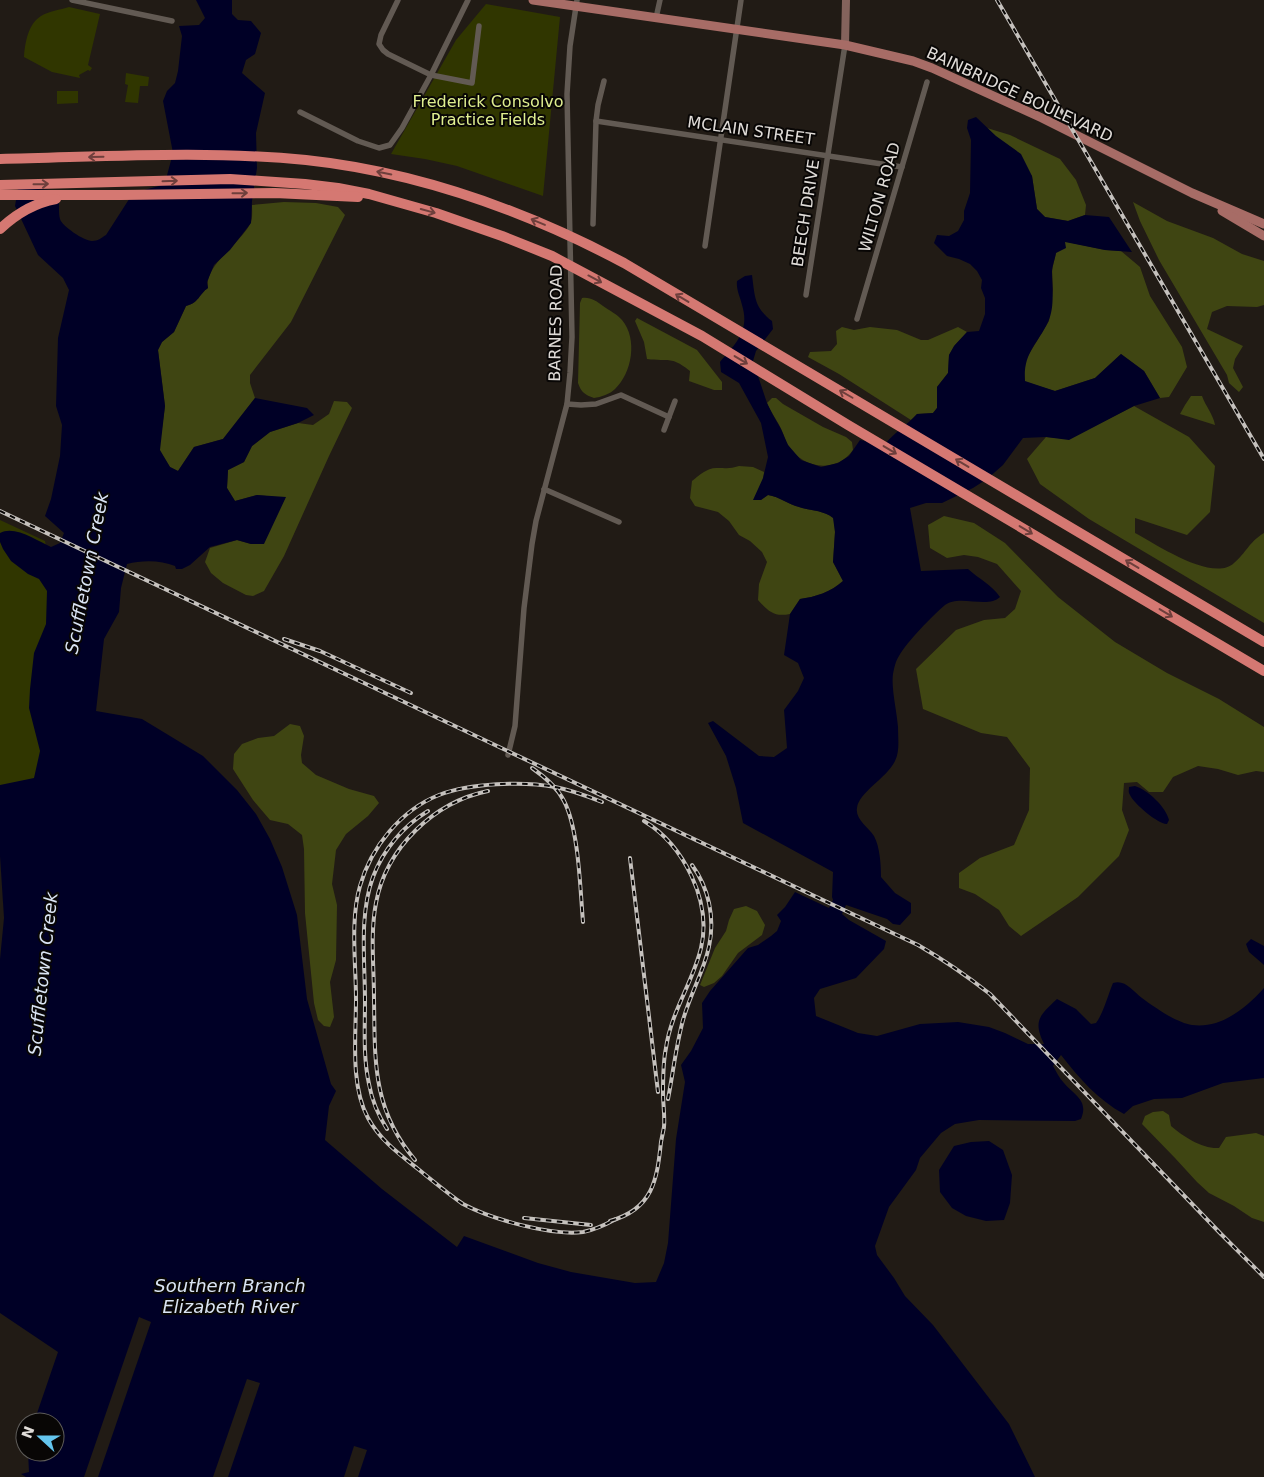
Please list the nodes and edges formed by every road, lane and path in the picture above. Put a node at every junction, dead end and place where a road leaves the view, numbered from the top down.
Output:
1 (72, 0) edge
2 (398, 0) edge
3 (468, 0) edge
4 (533, 0) edge
5 (660, 0) edge
6 (741, 0) edge
7 (846, 0) edge
8 (576, 3) edge
9 (656, 18) junction
10 (172, 21) dead end
11 (479, 26) dead end
12 (736, 30) junction
13 (845, 45) junction
14 (432, 75) junction
15 (604, 81) dead end
16 (926, 82) dead end
17 (300, 112) dead end
18 (596, 121) junction
19 (719, 140) junction
20 (0, 153) edge
21 (829, 156) junction
22 (36, 158) junction
23 (0, 160) edge
24 (902, 167) junction
25 (0, 185) edge
26 (1192, 193) junction
27 (0, 195) edge
28 (84, 195) junction
29 (382, 198) junction
30 (593, 224) dead end
31 (1264, 224) edge
32 (0, 229) edge
33 (1264, 236) edge
34 (705, 246) dead end
35 (806, 295) dead end
36 (857, 319) dead end
37 (675, 402) dead end
38 (567, 404) junction
39 (669, 417) junction
40 (664, 430) dead end
41 (544, 489) junction
42 (619, 522) dead end
43 (1264, 642) edge
44 (1264, 672) edge
45 (508, 755) dead end

1 - 10 street
2 - 14 street
3 - 14 street
4 - 8 main road, BAINBRIDGE BOULEVARD
5 - 9 street
6 - 12 street
7 - 13 street
8 - 9 main road, BAINBRIDGE BOULEVARD
8 - 38 street, BARNES ROAD
9 - 12 main road, BAINBRIDGE BOULEVARD
11 - 14 street
12 - 13 main road, BAINBRIDGE BOULEVARD
12 - 19 street
13 - 21 street, BEECH DRIVE
13 - 26 main road, BAINBRIDGE BOULEVARD
14 - 17 street
15 - 18 street
16 - 24 street, WILTON ROAD
18 - 19 street, MCLAIN STREET
18 - 30 street
19 - 21 street, MCLAIN STREET
19 - 34 street
20 - 22 highway
21 - 24 street, MCLAIN STREET
21 - 35 street, BEECH DRIVE
22 - 23 highway
43 -> 22 highway
24 - 36 street, WILTON ROAD
25 -> 29 highway
26 - 31 main road, BAINBRIDGE BOULEVARD
26 - 33 main road, BAINBRIDGE BOULEVARD
27 - 28 highway
28 -> 29 highway
28 - 32 highway
29 -> 44 highway
37 - 39 street
38 - 39 street
38 - 41 street, BARNES ROAD
39 - 40 street
41 - 42 street
41 - 45 street, BARNES ROAD

